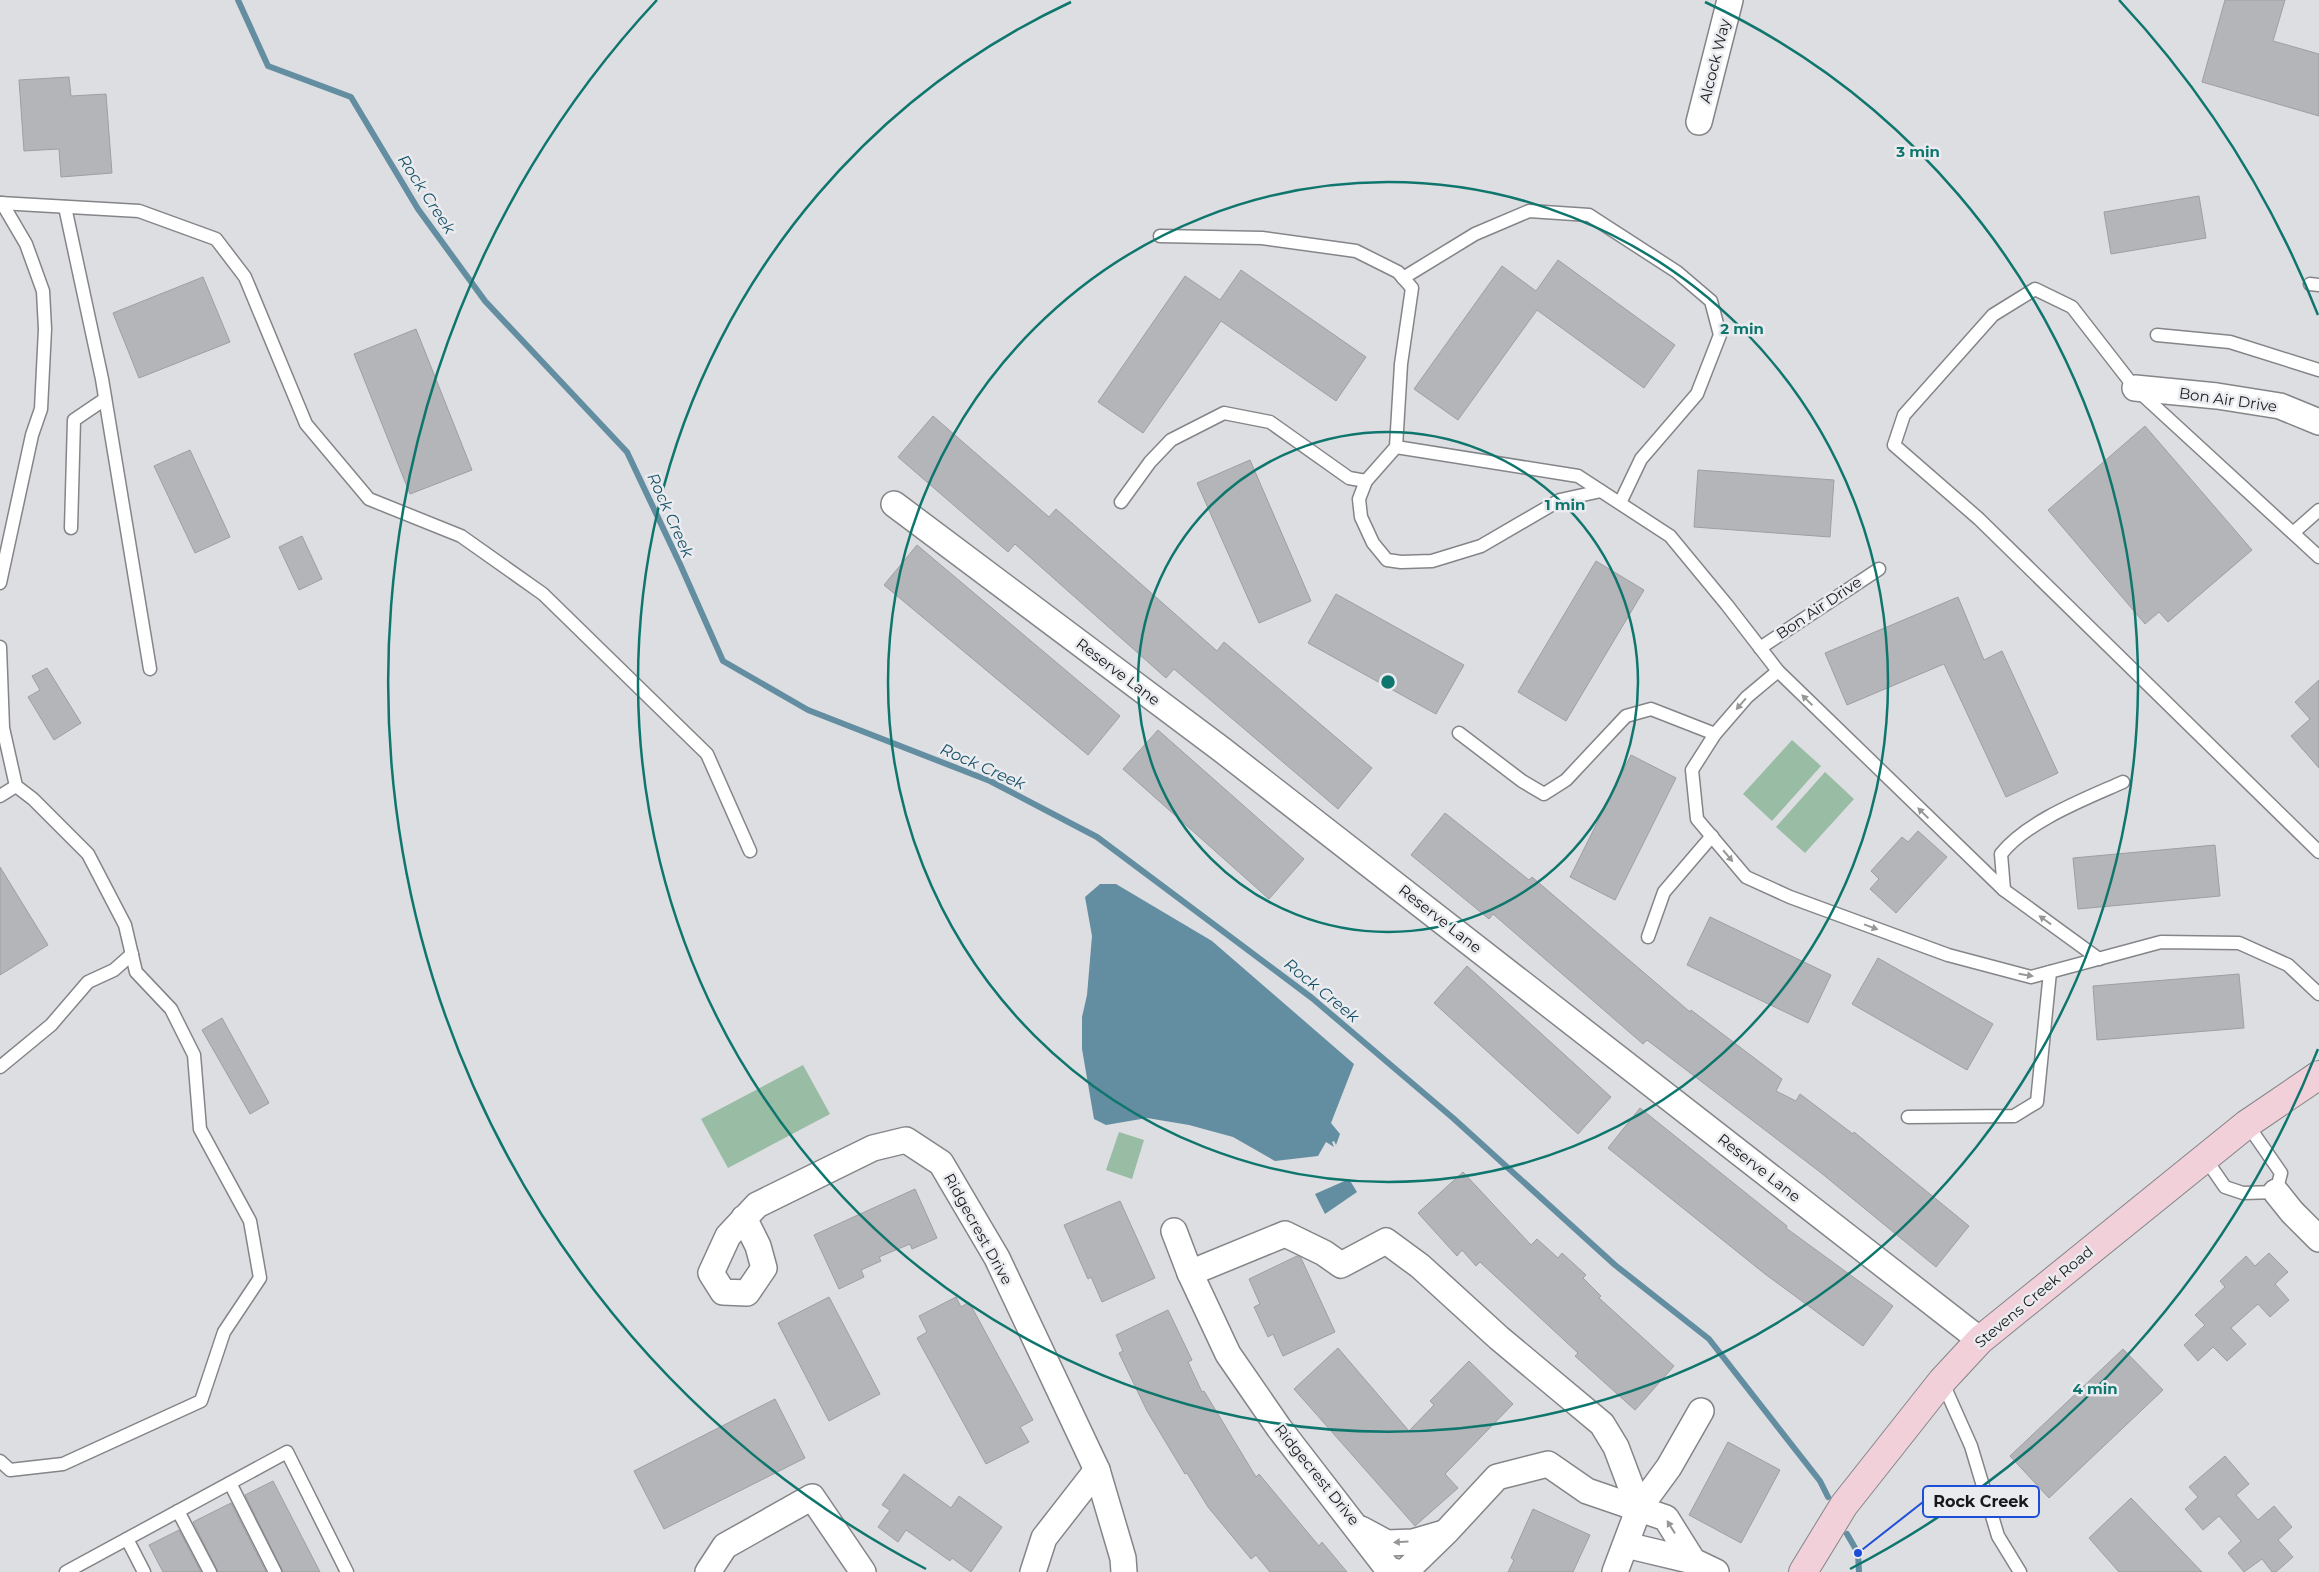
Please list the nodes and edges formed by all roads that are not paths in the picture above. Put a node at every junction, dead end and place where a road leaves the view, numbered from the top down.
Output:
1 (1730, 0) edge
2 (1699, 122) dead end
3 (1, 203) edge
4 (66, 207) junction
5 (1160, 236) dead end
6 (1403, 278) junction
7 (2156, 335) dead end
8 (2319, 370) edge
9 (2135, 388) junction
10 (105, 399) junction
11 (2319, 422) edge
12 (1396, 447) junction
13 (1366, 481) junction
14 (1601, 491) junction
15 (1121, 502) dead end
16 (1620, 503) junction
17 (894, 504) dead end
18 (2319, 510) edge
19 (71, 528) dead end
20 (2293, 534) junction
21 (2319, 558) edge
22 (1879, 568) dead end
23 (0, 583) edge
24 (0, 647) edge
25 (1760, 648) junction
26 (150, 669) dead end
27 (1778, 671) junction
28 (1459, 733) dead end
29 (1715, 734) junction
30 (2123, 782) dead end
31 (16, 786) junction
32 (0, 796) edge
33 (1712, 836) junction
34 (750, 851) dead end
35 (2319, 852) edge
36 (2004, 890) junction
37 (1648, 937) dead end
38 (132, 954) junction
39 (2099, 959) junction
40 (2050, 972) junction
41 (2319, 994) edge
42 (0, 1067) edge
43 (2319, 1075) edge
44 (1908, 1117) dead end
45 (2247, 1124) junction
46 (2205, 1158) junction
47 (2276, 1192) junction
48 (744, 1218) dead end
49 (1174, 1231) dead end
50 (2319, 1239) edge
51 (1190, 1273) junction
52 (1980, 1340) junction
53 (1942, 1381) junction
54 (1701, 1411) dead end
55 (0, 1461) edge
56 (1097, 1470) junction
57 (230, 1483) junction
58 (1639, 1508) junction
59 (178, 1511) junction
60 (1357, 1526) junction
61 (1448, 1532) junction
62 (127, 1539) junction
63 (1626, 1545) junction
64 (1693, 1561) junction
65 (66, 1572) edge
66 (144, 1572) edge
67 (210, 1572) edge
68 (275, 1572) edge
69 (347, 1572) edge
70 (708, 1572) edge
71 (863, 1572) edge
72 (1032, 1572) edge
73 (1124, 1572) edge
74 (1397, 1572) edge
75 (1403, 1572) edge
76 (1615, 1572) edge
77 (1716, 1572) edge
78 (1803, 1572) edge
79 (2020, 1572) edge

1 - 2 street, Alcock Way
3 - 4 lane
3 - 23 lane
4 - 10 lane
4 - 34 lane
5 - 6 lane
6 - 12 lane
6 - 16 lane
7 - 8 lane
9 - 11 street, Bon Air Drive
9 - 20 lane
9 - 35 lane
10 - 19 lane
10 - 26 lane
12 - 13 lane
12 - 14 lane
13 - 14 lane
13 - 15 lane
14 - 16 lane
16 - 25 lane
17 - 52 street, Reserve Lane
18 - 20 lane
20 - 21 lane
22 - 25 lane, Bon Air Drive
24 - 31 lane
25 - 27 lane
27 -> 29 lane
36 -> 27 lane
28 - 29 lane
29 - 33 lane
30 - 36 lane
31 - 32 lane
31 - 38 lane
33 - 37 lane
33 -> 40 lane
39 -> 36 lane
38 - 42 lane
38 - 55 lane
39 - 40 lane
39 - 41 lane
40 - 44 lane
43 - 45 street, Stevens Creek Road
45 - 46 street, Stevens Creek Road
45 - 47 lane
46 - 47 lane
46 - 52 street, Stevens Creek Road
47 - 50 street
48 - 56 street, Ridgecrest Drive
49 - 51 street, Ridgecrest Drive
51 - 58 street
51 - 60 street, Ridgecrest Drive
52 - 53 street, Stevens Creek Road
53 - 78 street, Stevens Creek Road
53 - 79 lane
54 - 58 street
56 - 72 street
56 - 73 street, Ridgecrest Drive
57 - 59 lane
57 - 68 lane
57 - 69 lane
58 - 61 street
58 - 63 street
64 -> 58 street
59 - 62 lane
59 - 67 lane
61 -> 60 street, Ridgecrest Drive
60 - 74 street
61 - 75 street
62 - 65 lane
62 - 66 lane
63 - 64 street
63 - 76 street
64 - 77 street
70 - 71 street

